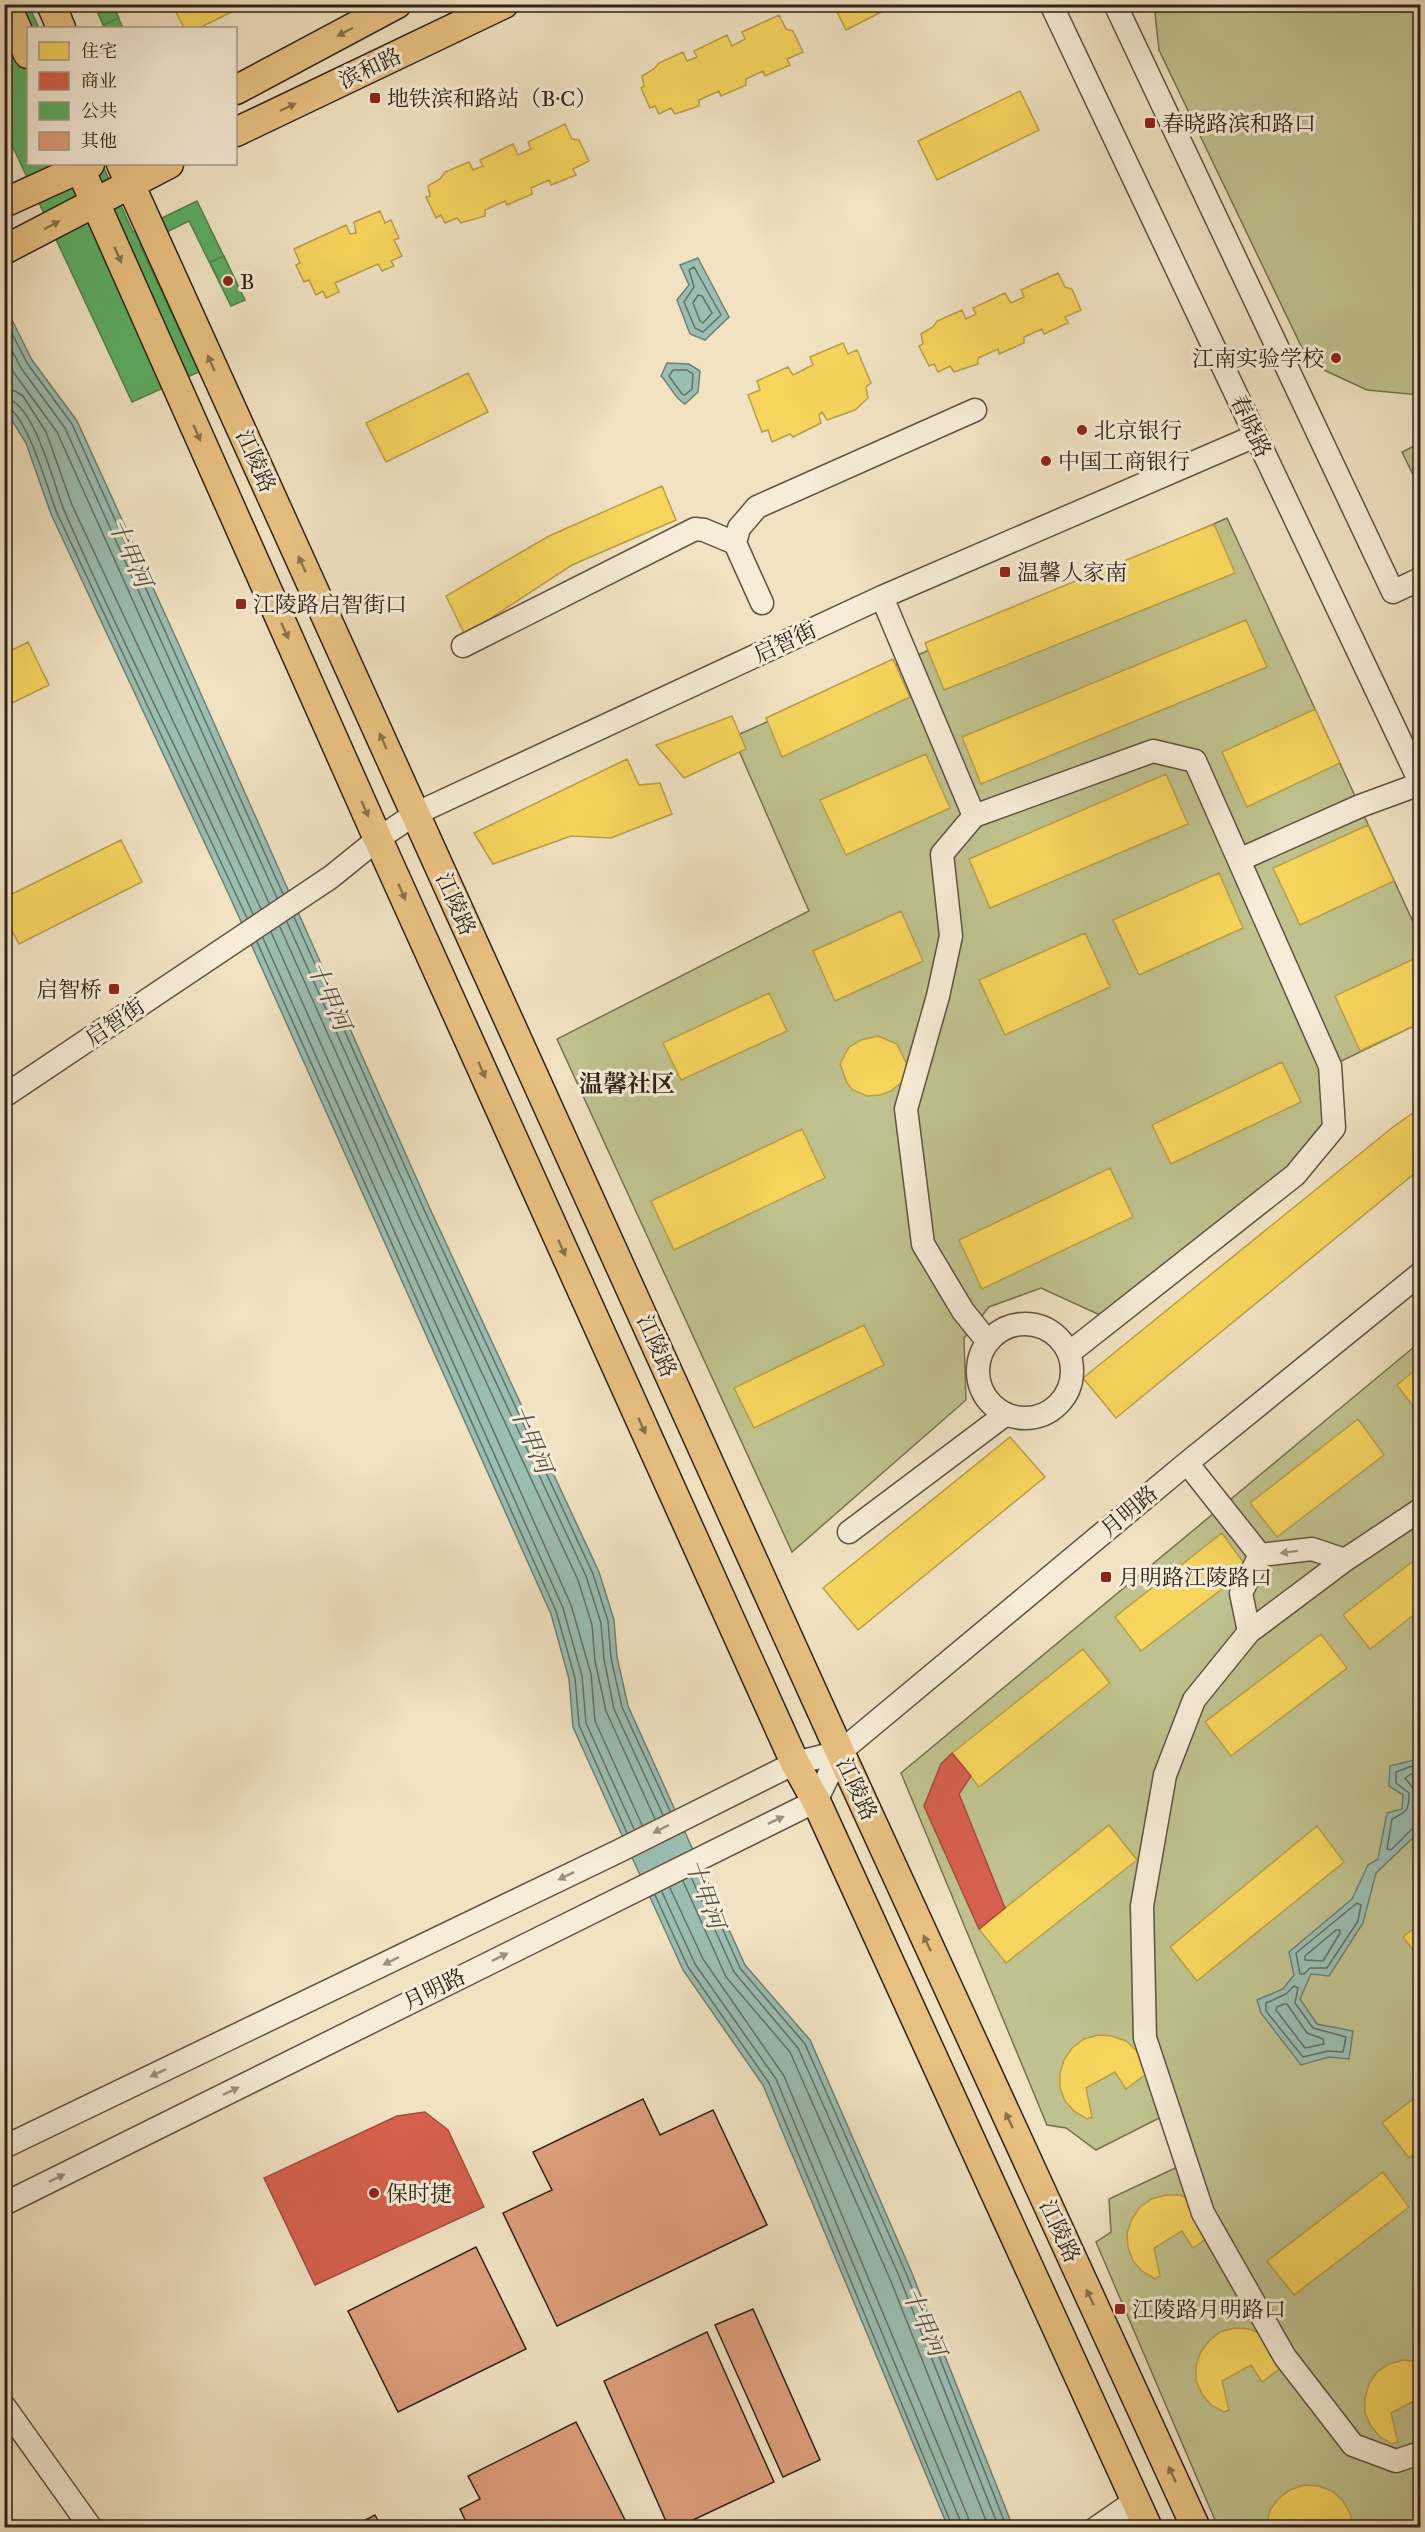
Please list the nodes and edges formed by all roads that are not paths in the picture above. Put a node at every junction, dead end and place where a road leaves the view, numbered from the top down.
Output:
1 (6, 4) edge
2 (51, 4) edge
3 (397, 4) edge
4 (504, 4) edge
5 (1051, 4) edge
6 (1114, 4) edge
7 (61, 27) edge
8 (27, 52) edge
9 (237, 89) edge
10 (237, 132) edge
11 (83, 165) edge
12 (164, 165) edge
13 (125, 173) edge
14 (94, 202) junction
15 (4, 203) edge
16 (7, 249) edge
17 (975, 410) dead end
18 (1255, 436) junction
19 (735, 543) junction
20 (1420, 579) edge
21 (882, 597) junction
22 (762, 603) dead end
23 (463, 646) dead end
24 (1420, 783) edge
25 (415, 814) junction
26 (974, 816) junction
27 (378, 839) junction
28 (1239, 860) junction
29 (4, 1096) edge
30 (1420, 1274) edge
31 (988, 1342) junction
32 (1069, 1353) junction
33 (1006, 1414) junction
34 (1187, 1462) junction
35 (1420, 1510) edge
36 (849, 1532) dead end
37 (1260, 1556) junction
38 (1345, 1560) junction
39 (1249, 1632) junction
40 (840, 1752) junction
41 (795, 1763) junction
42 (816, 1801) junction
43 (4, 2147) edge
44 (4, 2204) edge
45 (4, 2406) edge
46 (1420, 2453) edge
47 (1135, 2501) junction
48 (91, 2528) edge
49 (1096, 2528) edge
50 (1148, 2528) edge
51 (1196, 2528) edge

1 - 8 main road
2 - 7 main road
3 -> 9 main road, 滨和路
10 -> 4 main road, 滨和路
5 - 18 street, 春晓路
6 - 20 street
11 - 14 main road, 江陵路
11 - 15 main road
12 - 13 main road
13 - 14 main road
25 -> 13 main road, 江陵路
16 -> 14 main road
14 -> 27 main road, 江陵路
17 - 19 street
18 - 21 street, 启智街
18 - 24 street, 春晓路
19 - 22 street
19 - 23 street
21 - 25 street, 启智街
21 - 26 street
24 - 28 street
25 - 27 street, 启智街
25 - 40 main road, 江陵路
26 - 28 street
26 - 31 street
27 - 29 street, 启智街
27 -> 41 main road, 江陵路
28 - 32 street
30 - 34 street, 月明路
31 - 32 street
31 - 33 street
32 - 33 street
33 - 36 street
34 - 37 street
34 - 40 street, 月明路
35 - 38 street
38 -> 37 street
37 - 39 street
38 - 39 street
39 - 46 street
40 - 41 street, 月明路
40 - 42 street, 月明路
51 -> 40 main road, 江陵路
41 - 42 main road, 江陵路
41 -> 43 street, 月明路
44 -> 42 street, 月明路
42 - 47 main road, 江陵路
45 - 48 street
47 - 49 street
47 - 50 main road, 江陵路

